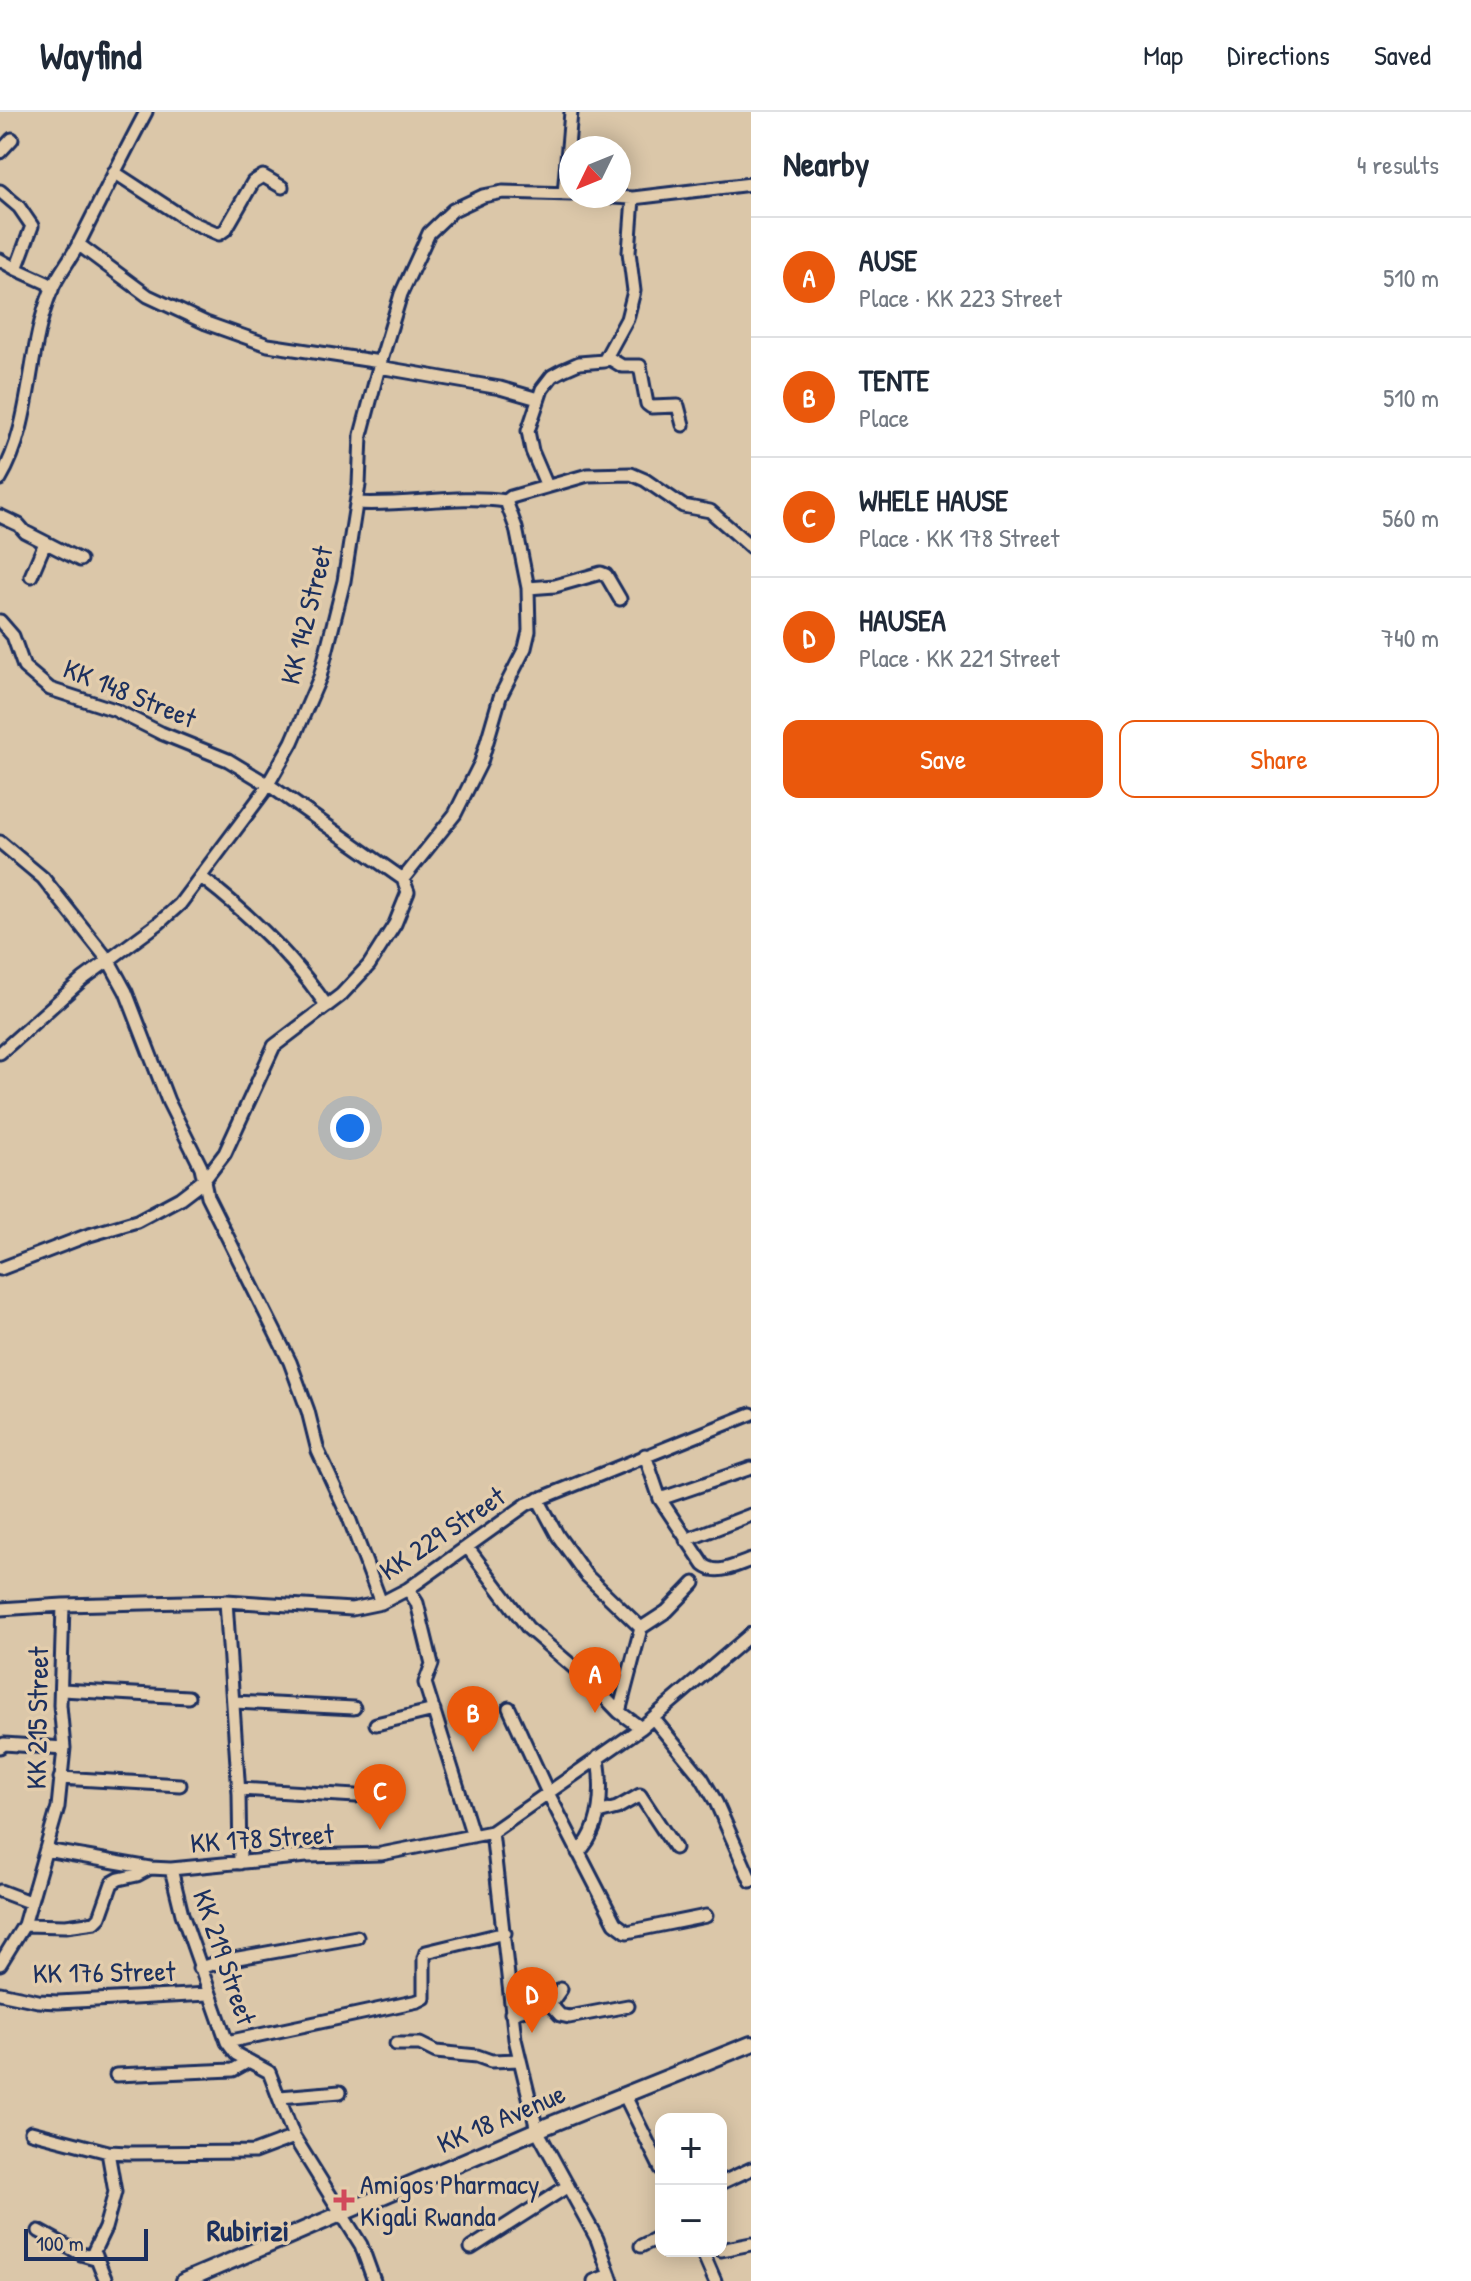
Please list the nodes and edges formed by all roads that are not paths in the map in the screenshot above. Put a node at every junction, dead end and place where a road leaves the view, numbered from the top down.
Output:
1 (146, 112) edge
2 (571, 112) edge
3 (570, 136) edge
4 (12, 139) dead end
5 (0, 152) edge
6 (114, 172) junction
7 (751, 184) edge
8 (282, 187) dead end
9 (0, 191) edge
10 (559, 194) edge
11 (633, 198) joint
12 (78, 244) junction
13 (0, 260) edge
14 (16, 269) junction
15 (52, 290) junction
16 (607, 357) junction
17 (380, 364) junction
18 (538, 399) junction
19 (683, 425) dead end
20 (0, 479) edge
21 (547, 486) junction
22 (506, 501) junction
23 (356, 503) junction
24 (0, 516) edge
25 (45, 543) junction
26 (751, 547) edge
27 (80, 560) dead end
28 (31, 576) dead end
29 (528, 588) junction
30 (620, 599) dead end
31 (0, 621) edge
32 (269, 785) junction
33 (0, 842) edge
34 (201, 877) junction
35 (403, 879) junction
36 (109, 961) junction
37 (327, 1006) junction
38 (0, 1053) edge
39 (205, 1179) junction
40 (0, 1269) edge
41 (751, 1414) edge
42 (645, 1455) junction
43 (751, 1468) edge
44 (538, 1499) junction
45 (660, 1499) junction
46 (751, 1515) edge
47 (686, 1540) junction
48 (468, 1548) junction
49 (751, 1560) edge
50 (694, 1583) dead end
51 (408, 1589) junction
52 (226, 1601) junction
53 (381, 1603) junction
54 (63, 1605) junction
55 (0, 1609) edge
56 (641, 1628) junction
57 (751, 1634) edge
58 (62, 1690) junction
59 (188, 1697) dead end
60 (234, 1702) junction
61 (354, 1708) dead end
62 (509, 1708) dead end
63 (434, 1710) junction
64 (619, 1712) junction
65 (653, 1718) junction
66 (376, 1724) dead end
67 (641, 1728) junction
68 (0, 1747) edge
69 (64, 1748) junction
70 (598, 1757) junction
71 (60, 1778) junction
72 (180, 1785) dead end
73 (239, 1789) junction
74 (548, 1793) junction
75 (356, 1796) dead end
76 (598, 1813) junction
77 (492, 1832) junction
78 (473, 1836) junction
79 (675, 1848) dead end
80 (46, 1850) junction
81 (578, 1853) junction
82 (240, 1863) junction
83 (150, 1868) junction
84 (171, 1869) junction
85 (751, 1881) edge
86 (0, 1891) edge
87 (29, 1902) junction
88 (706, 1916) dead end
89 (24, 1925) junction
90 (505, 1933) junction
91 (357, 1937) dead end
92 (0, 1964) edge
93 (199, 1968) junction
94 (561, 1989) dead end
95 (0, 1993) edge
96 (208, 1994) junction
97 (551, 2003) junction
98 (628, 2006) dead end
99 (511, 2013) junction
100 (227, 2042) junction
101 (396, 2044) dead end
102 (751, 2044) edge
103 (520, 2060) junction
104 (249, 2061) junction
105 (116, 2075) dead end
106 (340, 2092) dead end
107 (624, 2094) junction
108 (280, 2097) junction
109 (537, 2130) junction
110 (31, 2132) dead end
111 (294, 2137) junction
112 (108, 2152) junction
113 (655, 2157) edge
114 (751, 2169) edge
115 (727, 2180) edge
116 (568, 2186) junction
117 (340, 2213) junction
118 (39, 2231) dead end
119 (655, 2239) edge
120 (751, 2244) edge
121 (641, 2246) dead end
122 (471, 2248) dead end
123 (727, 2249) edge
124 (708, 2257) edge
125 (95, 2258) junction
126 (611, 2278) edge
127 (106, 2281) edge
128 (184, 2281) edge
129 (374, 2281) edge
130 (594, 2281) edge
131 (715, 2281) edge

1 - 6 street
2 - 3 street
4 - 5 street
6 - 8 street
6 - 12 street
7 - 11 street
9 - 14 street
10 - 17 street, KK 142 Street
11 - 16 street
12 - 15 street
12 - 17 street
13 - 14 street
14 - 15 street
15 - 20 street
16 - 18 street
16 - 19 street
17 - 18 street
17 - 23 street, KK 142 Street
18 - 21 street
21 - 22 street
21 - 26 street
22 - 23 street
22 - 29 street
23 - 32 street, KK 142 Street
24 - 25 street
25 - 27 street
25 - 28 street
29 - 30 street
29 - 35 street
31 - 32 street, KK 148 Street
32 - 34 street, KK 142 Street
32 - 35 street, KK 148 Street
33 - 36 street
34 - 36 street, KK 142 Street
34 - 37 street
35 - 37 street
36 - 38 street, KK 142 Street
36 - 39 street
37 - 39 street
39 - 40 street
39 - 53 street
41 - 42 street, KK 229 Street
42 - 44 street, KK 229 Street
42 - 45 street
43 - 45 street
44 - 48 street, KK 229 Street
44 - 56 street
45 - 47 street
46 - 47 street
47 - 49 street
48 - 51 street, KK 229 Street
48 - 64 street
50 - 56 street
51 - 53 street, KK 229 Street
51 - 63 street
52 - 53 street, KK 229 Street
52 - 54 street, KK 229 Street
52 - 60 street
54 - 55 street, KK 229 Street
54 - 58 street, KK 215 Street
56 - 64 street
57 - 65 street, KK 178 Street
58 - 59 street
58 - 69 street, KK 215 Street
60 - 61 street
60 - 73 street
62 - 74 street
63 - 66 street
63 - 78 street
64 - 67 street
65 - 67 street, KK 178 Street
65 - 85 street
67 - 70 street, KK 178 Street
68 - 69 street
69 - 71 street, KK 215 Street
70 - 74 street, KK 178 Street
70 - 76 street
71 - 72 street
71 - 80 street, KK 215 Street
73 - 75 street
73 - 82 street
74 - 77 street, KK 178 Street
74 - 81 street
76 - 79 street
76 - 81 street
77 - 78 street, KK 178 Street
77 - 90 street
78 - 82 street, KK 178 Street
80 - 83 street
80 - 87 street, KK 215 Street
81 - 88 street
82 - 84 street, KK 178 Street
83 - 84 street, KK 178 Street
83 - 89 street, KK 178 Street
84 - 93 street, KK 219 Street
86 - 87 street
87 - 89 street, KK 215 Street
89 - 92 street, KK 215 Street
90 - 99 street
90 - 100 street
91 - 93 street
93 - 96 street, KK 219 Street
94 - 97 street
95 - 96 street, KK 176 Street
96 - 100 street, KK 219 Street
97 - 98 street
97 - 99 street
99 - 103 street
100 - 104 street, KK 219 Street
101 - 103 street
102 - 107 main road, KK 18 Avenue
103 - 109 street
104 - 105 street
104 - 108 street, KK 219 Street
106 - 108 street
107 - 109 main road, KK 18 Avenue
107 - 113 street
108 - 111 street, KK 219 Street
109 - 116 street
109 - 117 main road, KK 18 Avenue
110 - 112 street
111 - 112 street
111 - 117 street, KK 219 Street
112 - 125 street
114 - 115 street
116 - 122 street
116 - 126 street
117 - 128 main road, KK 18 Avenue
117 - 129 street, KK 219 Street
118 - 125 street
119 - 121 street
120 - 123 street
124 - 131 street
125 - 127 street
126 - 130 street

